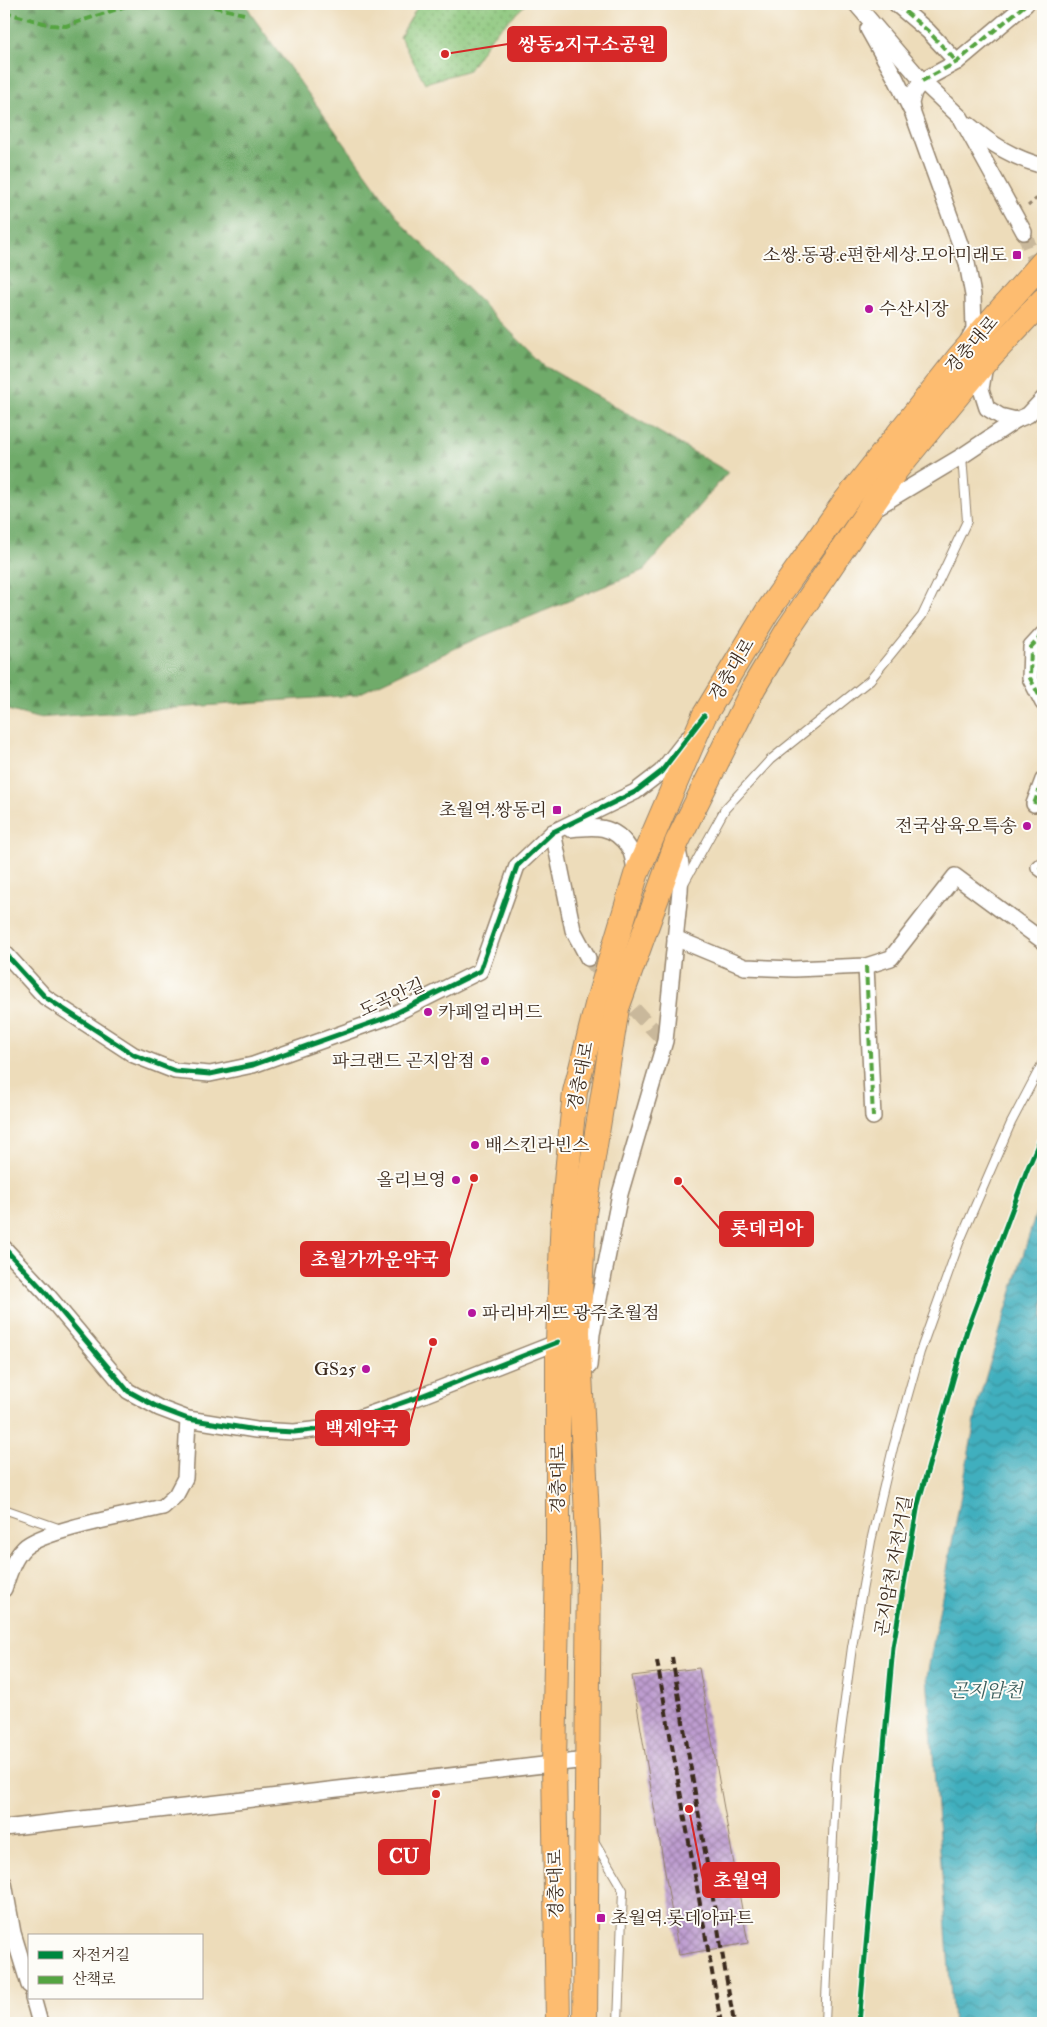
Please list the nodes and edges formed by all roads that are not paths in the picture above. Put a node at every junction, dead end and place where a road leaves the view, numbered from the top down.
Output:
1 (854, 4) edge
2 (896, 4) edge
3 (1026, 4) edge
4 (957, 62) junction
5 (922, 81) junction
6 (912, 114) junction
7 (961, 118) junction
8 (1043, 166) edge
9 (1024, 232) tunnel mouth
10 (1043, 262) edge
11 (1043, 300) edge
12 (959, 357) junction
13 (985, 362) junction
14 (1043, 398) edge
15 (1016, 420) junction
16 (962, 456) junction
17 (862, 520) junction
18 (1043, 634) edge
19 (1043, 703) edge
20 (704, 716) junction
21 (1043, 780) edge
22 (1034, 804) dead end
23 (554, 832) junction
24 (677, 842) junction
25 (636, 875) junction
26 (680, 891) junction
27 (675, 938) junction
28 (1043, 941) edge
29 (4, 952) edge
30 (588, 958) tunnel mouth
31 (866, 966) junction
32 (1043, 1062) edge
33 (873, 1117) dead end
34 (4, 1248) edge
35 (558, 1342) junction
36 (188, 1419) junction
37 (583, 1423) junction
38 (4, 1508) edge
39 (64, 1530) junction
40 (4, 1589) edge
41 (556, 1638) junction
42 (587, 1711) junction
43 (586, 1760) junction
44 (554, 1764) junction
45 (4, 1828) edge
46 (587, 1828) junction
47 (4, 1883) edge
48 (28, 1982) edge
49 (34, 2000) edge
50 (826, 2022) edge
51 (40, 2023) edge
52 (558, 2023) edge
53 (585, 2023) edge
54 (618, 2023) edge

1 - 5 street
1 - 6 street
2 - 4 street
3 - 4 street
4 - 5 street
5 - 6 street
5 - 7 street
6 - 12 street
7 - 8 street
7 - 9 street
10 - 12 main road, 경충대로
11 - 13 main road, 경충대로
12 - 20 main road, 경충대로
13 - 15 street
13 - 17 main road, 경충대로
14 - 15 street
15 - 16 street
16 - 17 street
16 - 26 lane
17 - 24 main road, 경충대로
18 - 19 street
20 - 23 street, 도곡안길
20 - 25 main road, 경충대로
21 - 22 street
23 - 25 street
23 - 29 street, 도곡안길
23 - 30 street
24 - 26 street
24 - 37 main road, 경충대로
25 - 35 main road, 경충대로
26 - 27 street
27 - 31 street
27 - 37 street
28 - 31 street
31 - 33 street
32 - 50 lane
34 - 36 street
35 - 36 street
35 - 41 main road, 경충대로
36 - 39 street
37 - 42 main road, 경충대로
38 - 39 lane
39 - 40 street
41 - 42 main road
41 - 44 main road, 경충대로
42 - 43 main road, 경충대로
43 - 44 street
43 - 46 main road, 경충대로
44 - 45 street
44 - 52 main road, 경충대로
46 - 53 main road, 경충대로
46 - 54 lane
47 - 48 street
49 - 51 street

